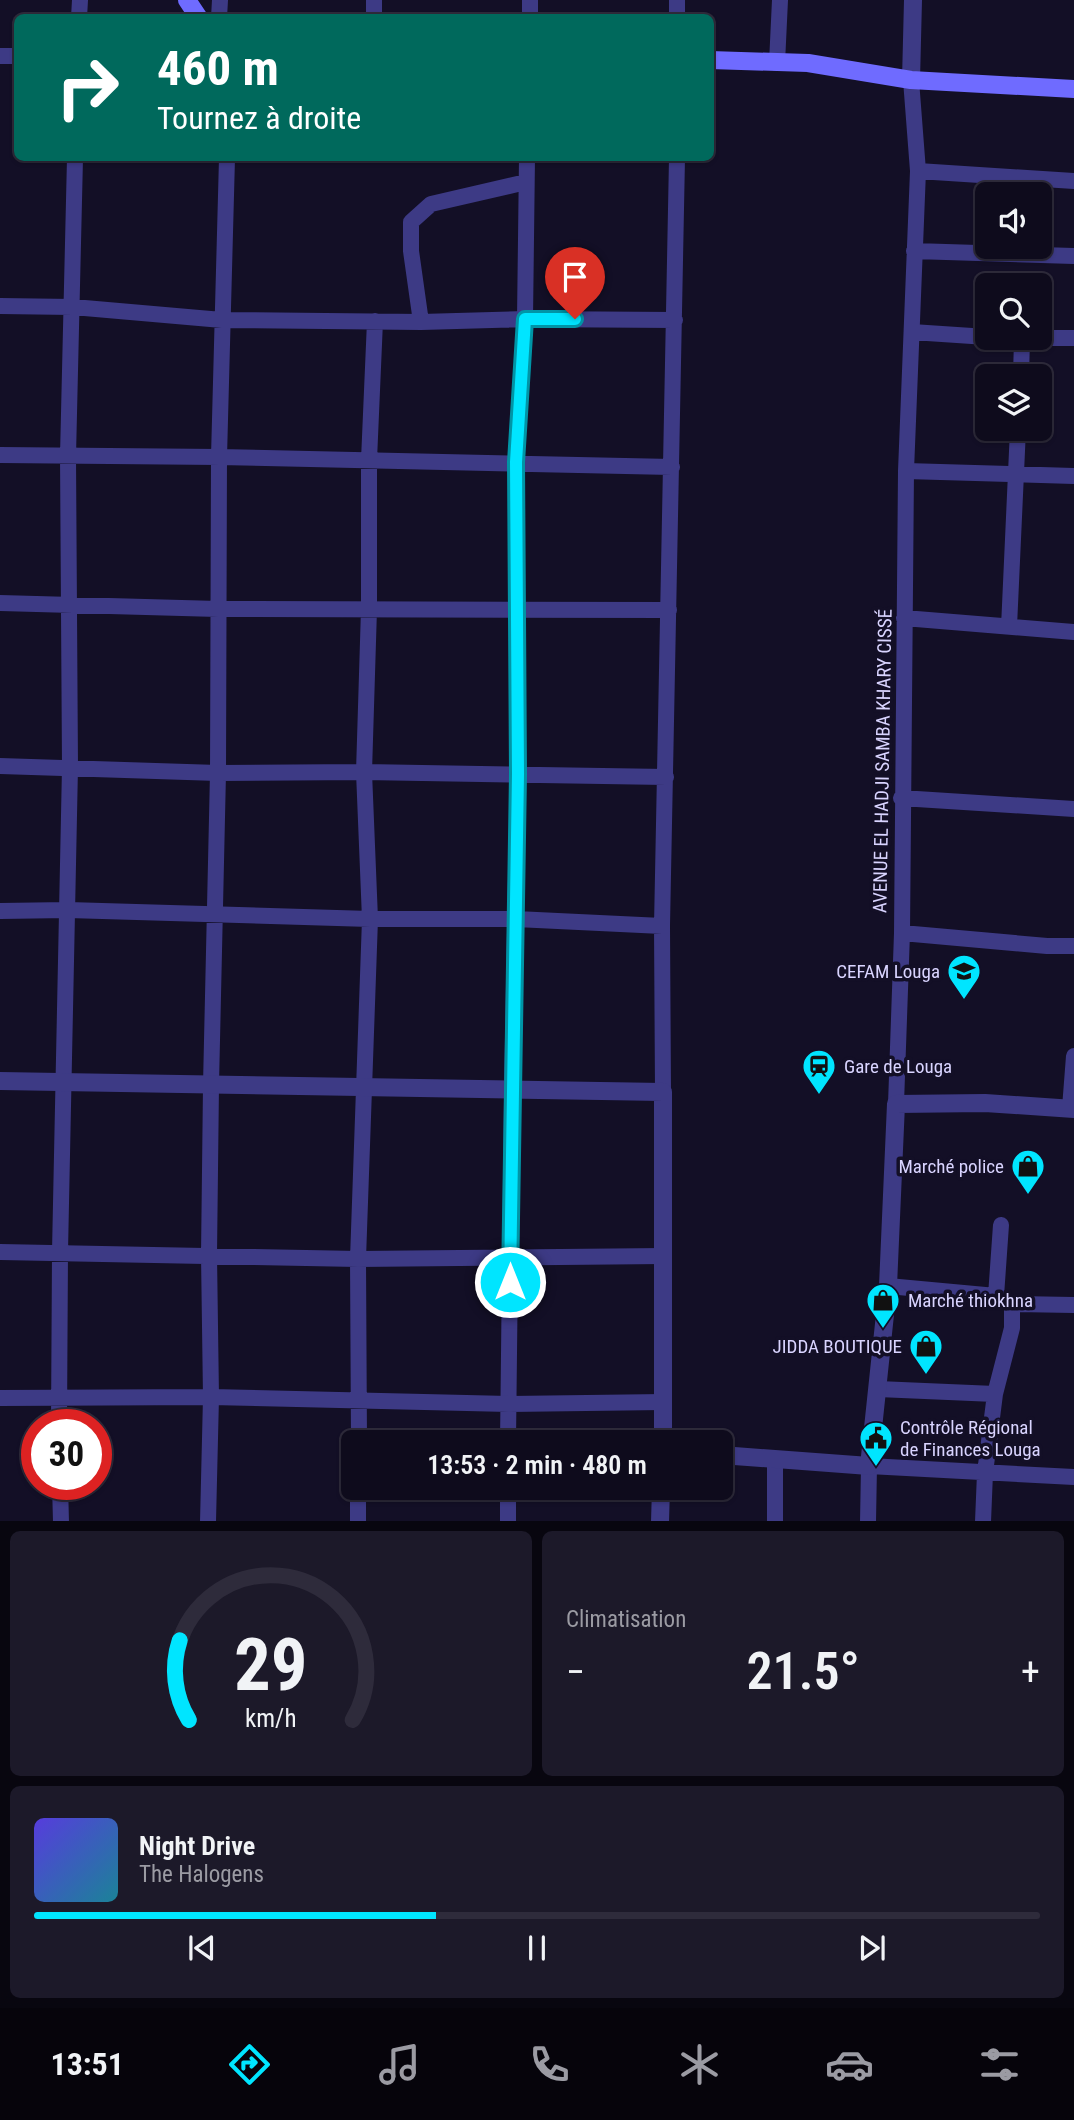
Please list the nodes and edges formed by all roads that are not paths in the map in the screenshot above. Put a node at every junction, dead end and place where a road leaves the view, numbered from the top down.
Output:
1 (780, 0) edge
2 (913, 0) edge
3 (714, 60) edge
4 (777, 63) junction
5 (911, 80) junction
6 (1074, 89) edge
7 (75, 161) edge
8 (227, 161) edge
9 (527, 161) edge
10 (677, 161) edge
11 (918, 171) junction
12 (1074, 181) edge
13 (526, 182) junction
14 (914, 251) junction
15 (1074, 256) edge
16 (0, 306) edge
17 (73, 307) junction
18 (525, 319) junction
19 (222, 320) junction
20 (675, 320) junction
21 (375, 321) junction
22 (421, 322) junction
23 (912, 332) junction
24 (975, 336) edge
25 (1052, 338) edge
26 (1074, 338) edge
27 (1018, 441) edge
28 (0, 455) edge
29 (68, 456) junction
30 (219, 457) junction
31 (369, 460) junction
32 (516, 462) junction
33 (673, 467) junction
34 (906, 471) junction
35 (1017, 474) junction
36 (1074, 476) edge
37 (0, 603) edge
38 (68, 605) junction
39 (218, 609) junction
40 (369, 609) junction
41 (669, 610) junction
42 (518, 611) junction
43 (904, 618) junction
44 (1009, 626) junction
45 (1074, 632) edge
46 (0, 766) edge
47 (70, 767) junction
48 (364, 772) junction
49 (218, 774) junction
50 (518, 774) junction
51 (666, 777) junction
52 (901, 798) junction
53 (1074, 809) edge
54 (68, 910) junction
55 (0, 911) edge
56 (216, 915) junction
57 (370, 919) junction
58 (516, 919) junction
59 (662, 926) junction
60 (902, 933) junction
61 (1074, 946) edge
62 (1074, 1056) edge
63 (0, 1081) edge
64 (64, 1082) junction
65 (211, 1085) junction
66 (366, 1088) junction
67 (512, 1090) junction
68 (663, 1092) junction
69 (896, 1104) junction
70 (1072, 1108) edge
71 (1001, 1225) dead end
72 (0, 1252) edge
73 (60, 1252) junction
74 (209, 1255) junction
75 (664, 1256) junction
76 (510, 1257) junction
77 (358, 1259) junction
78 (888, 1286) junction
79 (996, 1296) junction
80 (1012, 1304) junction
81 (1074, 1305) edge
82 (878, 1389) junction
83 (995, 1394) junction
84 (211, 1397) junction
85 (0, 1398) edge
86 (59, 1398) junction
87 (359, 1402) junction
88 (664, 1402) junction
89 (509, 1404) junction
90 (59, 1409) edge
91 (359, 1430) edge
92 (508, 1430) edge
93 (663, 1430) edge
94 (733, 1456) edge
95 (775, 1461) junction
96 (869, 1466) junction
97 (985, 1473) junction
98 (1074, 1477) edge
99 (60, 1500) edge
100 (358, 1500) edge
101 (508, 1500) edge
102 (661, 1500) edge
103 (61, 1521) edge
104 (208, 1521) edge
105 (358, 1521) edge
106 (508, 1521) edge
107 (660, 1521) edge
108 (775, 1521) edge
109 (868, 1521) edge
110 (983, 1521) edge

1 - 4 street
2 - 5 street, AVENUE EL HADJI SAMBA KHARY CISSÉ
3 - 4 main road
4 - 5 main road
5 - 6 main road
5 - 11 street, AVENUE EL HADJI SAMBA KHARY CISSÉ
7 - 17 street
8 - 19 street
9 - 13 street
10 - 20 street
11 - 12 street
11 - 14 street, AVENUE EL HADJI SAMBA KHARY CISSÉ
13 - 18 street
13 - 22 street
14 - 15 street
14 - 23 street, AVENUE EL HADJI SAMBA KHARY CISSÉ
16 - 17 street
17 - 19 street
17 - 29 street
18 - 20 street
18 - 22 street
18 - 32 street
19 - 21 street
19 - 30 street
20 - 33 street
21 - 22 street
21 - 31 street
23 - 24 street
23 - 34 street, AVENUE EL HADJI SAMBA KHARY CISSÉ
25 - 26 street
27 - 35 street
28 - 29 street
29 - 30 street
29 - 38 street
30 - 31 street
30 - 39 street
31 - 32 street
31 - 40 street
32 - 33 street
32 - 42 street
33 - 41 street
34 - 35 street
34 - 43 street, AVENUE EL HADJI SAMBA KHARY CISSÉ
35 - 36 street
35 - 44 street
37 - 38 street
38 - 39 street
38 - 47 street
39 - 40 street
39 - 49 street
40 - 42 street
40 - 48 street
41 - 42 street
41 - 51 street
42 - 50 street
43 - 44 street
43 - 52 street, AVENUE EL HADJI SAMBA KHARY CISSÉ
44 - 45 street
46 - 47 street
47 - 49 street
47 - 54 street
48 - 49 street
48 - 50 street
48 - 57 street
49 - 56 street
50 - 51 street
50 - 58 street
51 - 59 street
52 - 53 street
52 - 60 street, AVENUE EL HADJI SAMBA KHARY CISSÉ
54 - 55 street
54 - 56 street
54 - 64 street
56 - 57 street
56 - 65 street
57 - 58 street
57 - 66 street
58 - 59 street
58 - 67 street
59 - 68 street
60 - 61 street
60 - 69 street, AVENUE EL HADJI SAMBA KHARY CISSÉ
62 - 70 street
63 - 64 street
64 - 65 street
64 - 73 street
65 - 66 street
65 - 74 street
66 - 67 street
66 - 77 street
67 - 68 street
67 - 76 street
68 - 75 street
69 - 70 street
69 - 78 street, AVENUE EL HADJI SAMBA KHARY CISSÉ
71 - 79 street
72 - 73 street
73 - 74 street
73 - 86 street
74 - 77 street
74 - 84 street
75 - 76 street
75 - 88 street
76 - 77 street
76 - 89 street
77 - 87 street
78 - 79 street
78 - 82 street, AVENUE EL HADJI SAMBA KHARY CISSÉ
79 - 80 street
80 - 81 street
80 - 83 street
82 - 83 street
82 - 96 street, AVENUE EL HADJI SAMBA KHARY CISSÉ
83 - 97 street
84 - 86 street
84 - 87 street
84 - 104 street
85 - 86 street
86 - 90 street
87 - 89 street
87 - 91 street
88 - 89 street
88 - 93 street
89 - 92 street
94 - 95 street
95 - 96 street
95 - 108 street
96 - 97 street
96 - 109 street, AVENUE EL HADJI SAMBA KHARY CISSÉ
97 - 98 street
97 - 110 street
99 - 103 street
100 - 105 street
101 - 106 street
102 - 107 street

